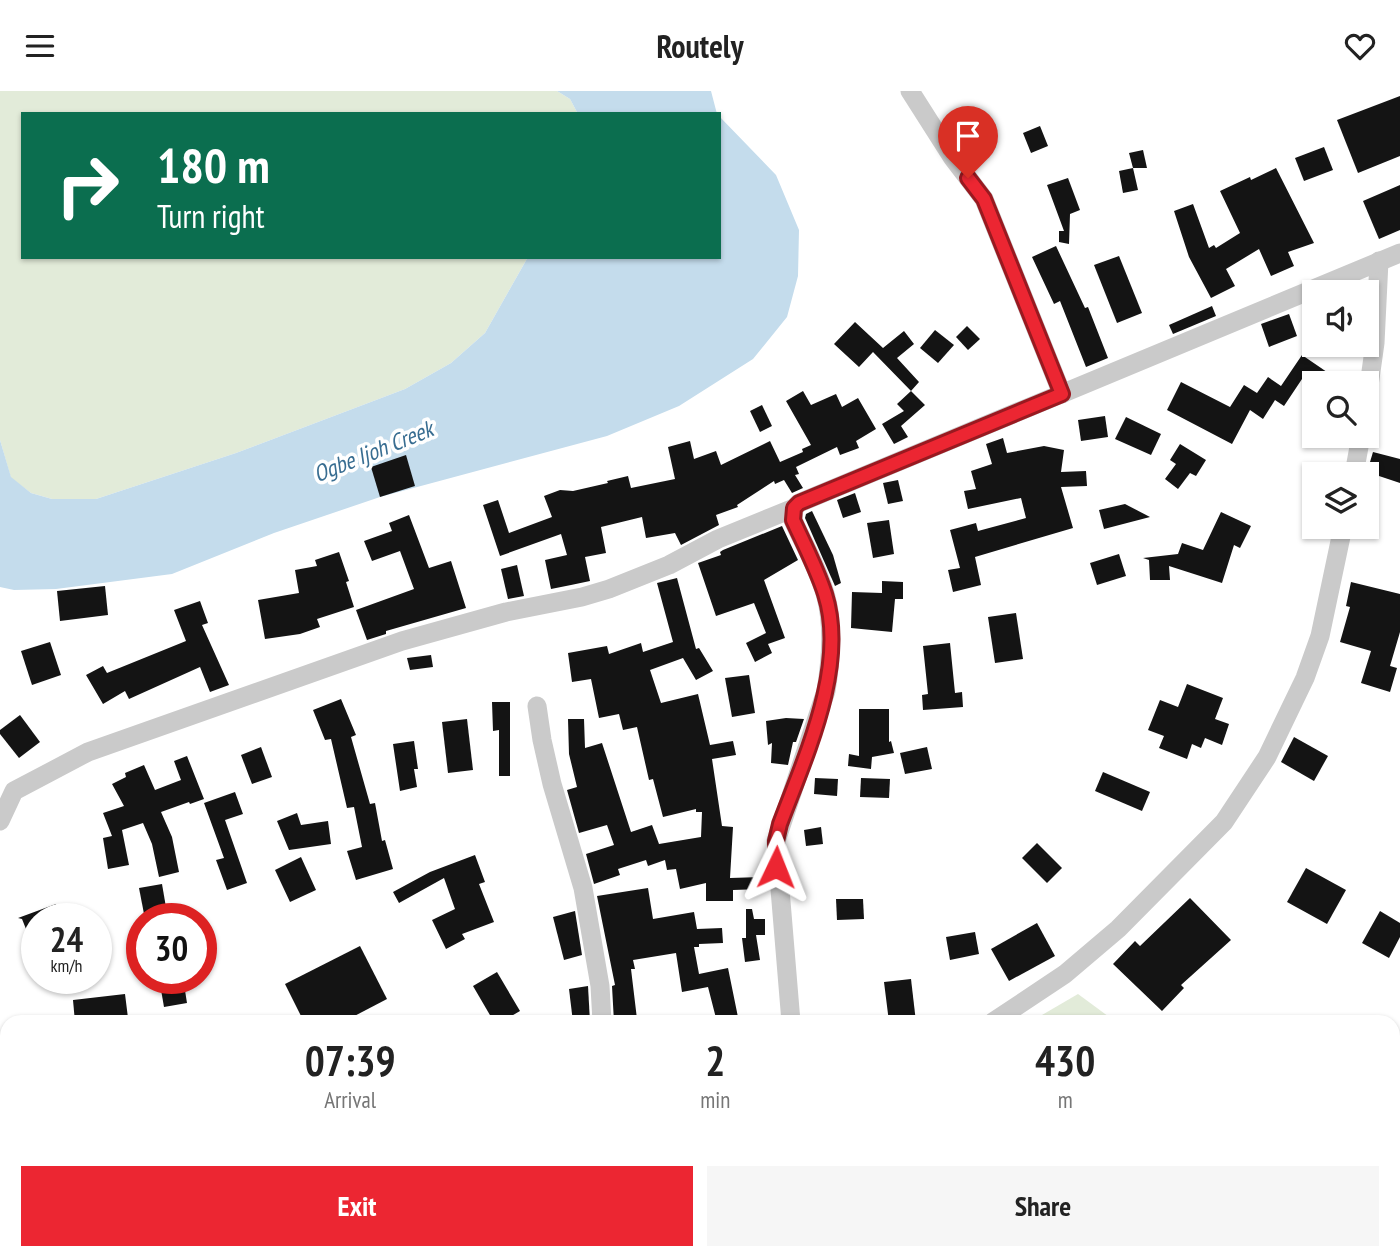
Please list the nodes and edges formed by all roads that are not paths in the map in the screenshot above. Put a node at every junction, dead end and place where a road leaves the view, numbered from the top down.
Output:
1 (910, 91) edge
2 (1400, 253) edge
3 (1379, 261) junction
4 (1371, 371) edge
5 (1062, 394) junction
6 (794, 508) junction
7 (1340, 539) edge
8 (537, 706) dead end
9 (0, 821) edge
10 (602, 1015) edge
11 (790, 1015) edge
12 (1004, 1015) edge

1 - 5 street
2 - 3 street
3 - 4 street
3 - 5 street
5 - 6 street
6 - 9 street
6 - 11 street
7 - 12 street
8 - 10 street

